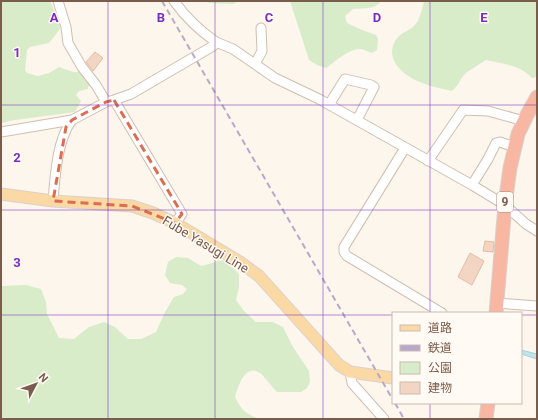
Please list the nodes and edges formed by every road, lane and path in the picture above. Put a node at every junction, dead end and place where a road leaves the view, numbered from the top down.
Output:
1 (58, 1) edge
2 (174, 1) edge
3 (261, 28) dead end
4 (216, 42) junction
5 (255, 64) junction
6 (537, 97) edge
7 (110, 101) junction
8 (330, 103) dead end
9 (72, 120) junction
10 (356, 120) junction
11 (524, 121) junction
12 (1, 132) edge
13 (514, 147) junction
14 (405, 148) junction
15 (428, 161) junction
16 (472, 185) junction
17 (1, 194) edge
18 (53, 201) junction
19 (505, 205) junction
20 (175, 223) junction
21 (537, 231) edge
22 (537, 306) edge
23 (496, 308) edge
24 (440, 312) edge
25 (350, 372) junction
26 (392, 378) edge
27 (488, 404) edge
28 (384, 419) edge
29 (486, 419) edge

1 - 7 street
2 - 4 street
3 - 5 street
4 - 5 street
4 - 7 street
5 - 10 street
6 - 11 highway, 9
7 - 9 street
7 - 20 street
8 - 10 street
9 - 12 street
9 - 18 street
10 - 14 street
11 - 13 highway, 9
11 - 15 street
13 - 16 street
13 - 19 highway, 9
14 - 15 street
14 - 24 street
15 - 16 street
16 - 19 street
17 - 18 main road, Fube Yasugi Line
18 - 20 main road, Fube Yasugi Line
19 - 21 street
19 - 23 highway, 9
20 - 25 main road, Fube Yasugi Line
22 - 23 street
25 - 26 main road, Fube Yasugi Line
25 - 28 street
27 - 29 highway

